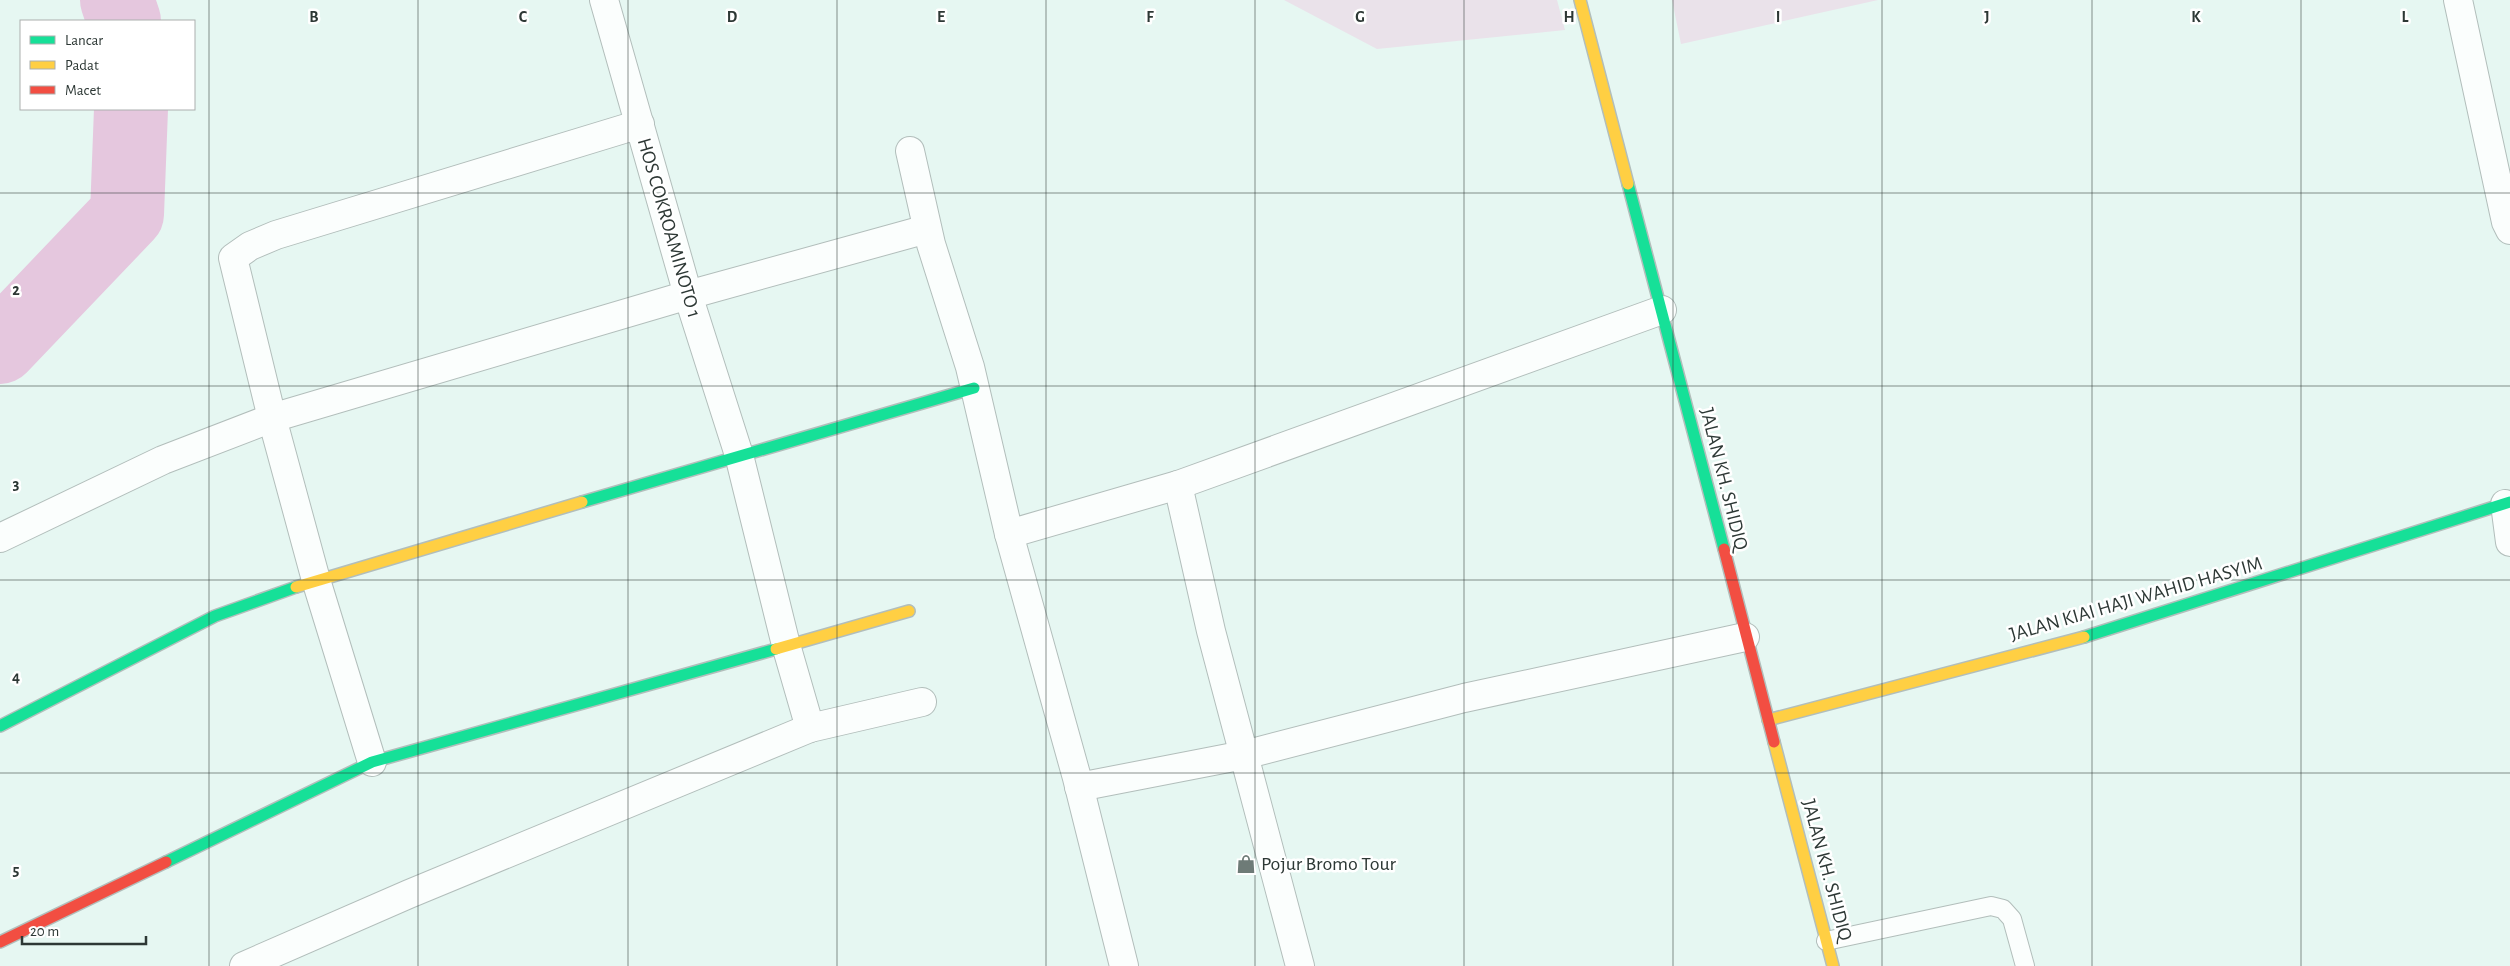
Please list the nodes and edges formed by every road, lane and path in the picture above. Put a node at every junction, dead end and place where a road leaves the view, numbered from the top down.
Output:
1 (604, 0) edge
2 (1580, 0) edge
3 (2458, 0) edge
4 (640, 124) junction
5 (910, 152) dead end
6 (927, 229) junction
7 (2510, 230) edge
8 (688, 295) junction
9 (1662, 310) junction
10 (974, 388) junction
11 (272, 418) junction
12 (739, 455) junction
13 (1178, 485) junction
14 (2508, 503) edge
15 (1009, 534) junction
16 (0, 538) edge
17 (2510, 542) edge
18 (316, 580) junction
19 (909, 611) dead end
20 (1745, 637) junction
21 (786, 645) junction
22 (922, 702) dead end
23 (1768, 720) junction
24 (0, 726) edge
25 (810, 728) junction
26 (1244, 755) junction
27 (372, 762) junction
28 (1079, 787) junction
29 (1826, 941) junction
30 (0, 942) edge
31 (244, 966) edge
32 (1124, 966) edge
33 (1300, 966) edge
34 (1833, 966) edge
35 (2025, 966) edge

1 - 4 street, HOS COKROAMINOTO 1
2 - 9 street, JALAN KH. SHIDIQ
3 - 7 street
4 - 8 street, HOS COKROAMINOTO 1
4 - 11 street
5 - 6 street
6 - 8 street
6 - 10 street
8 - 11 street
8 - 12 street, HOS COKROAMINOTO 1
9 - 13 street
9 - 20 street, JALAN KH. SHIDIQ
10 - 12 street
10 - 15 street
11 - 16 street
11 - 18 street
12 - 18 street
12 - 21 street, HOS COKROAMINOTO 1
13 - 15 street
13 - 26 street
14 - 17 street
14 - 23 street, JALAN KIAI HAJI WAHID HASYIM
15 - 28 street
18 - 24 street
18 - 27 street
19 - 21 street
20 - 23 street, JALAN KH. SHIDIQ
20 - 26 street
21 - 25 street, HOS COKROAMINOTO 1
21 - 27 street
22 - 25 street
23 - 29 street, JALAN KH. SHIDIQ
25 - 31 street
26 - 28 street
26 - 33 street
27 - 30 street
28 - 32 street
29 - 34 street, JALAN KH. SHIDIQ
29 - 35 lane

